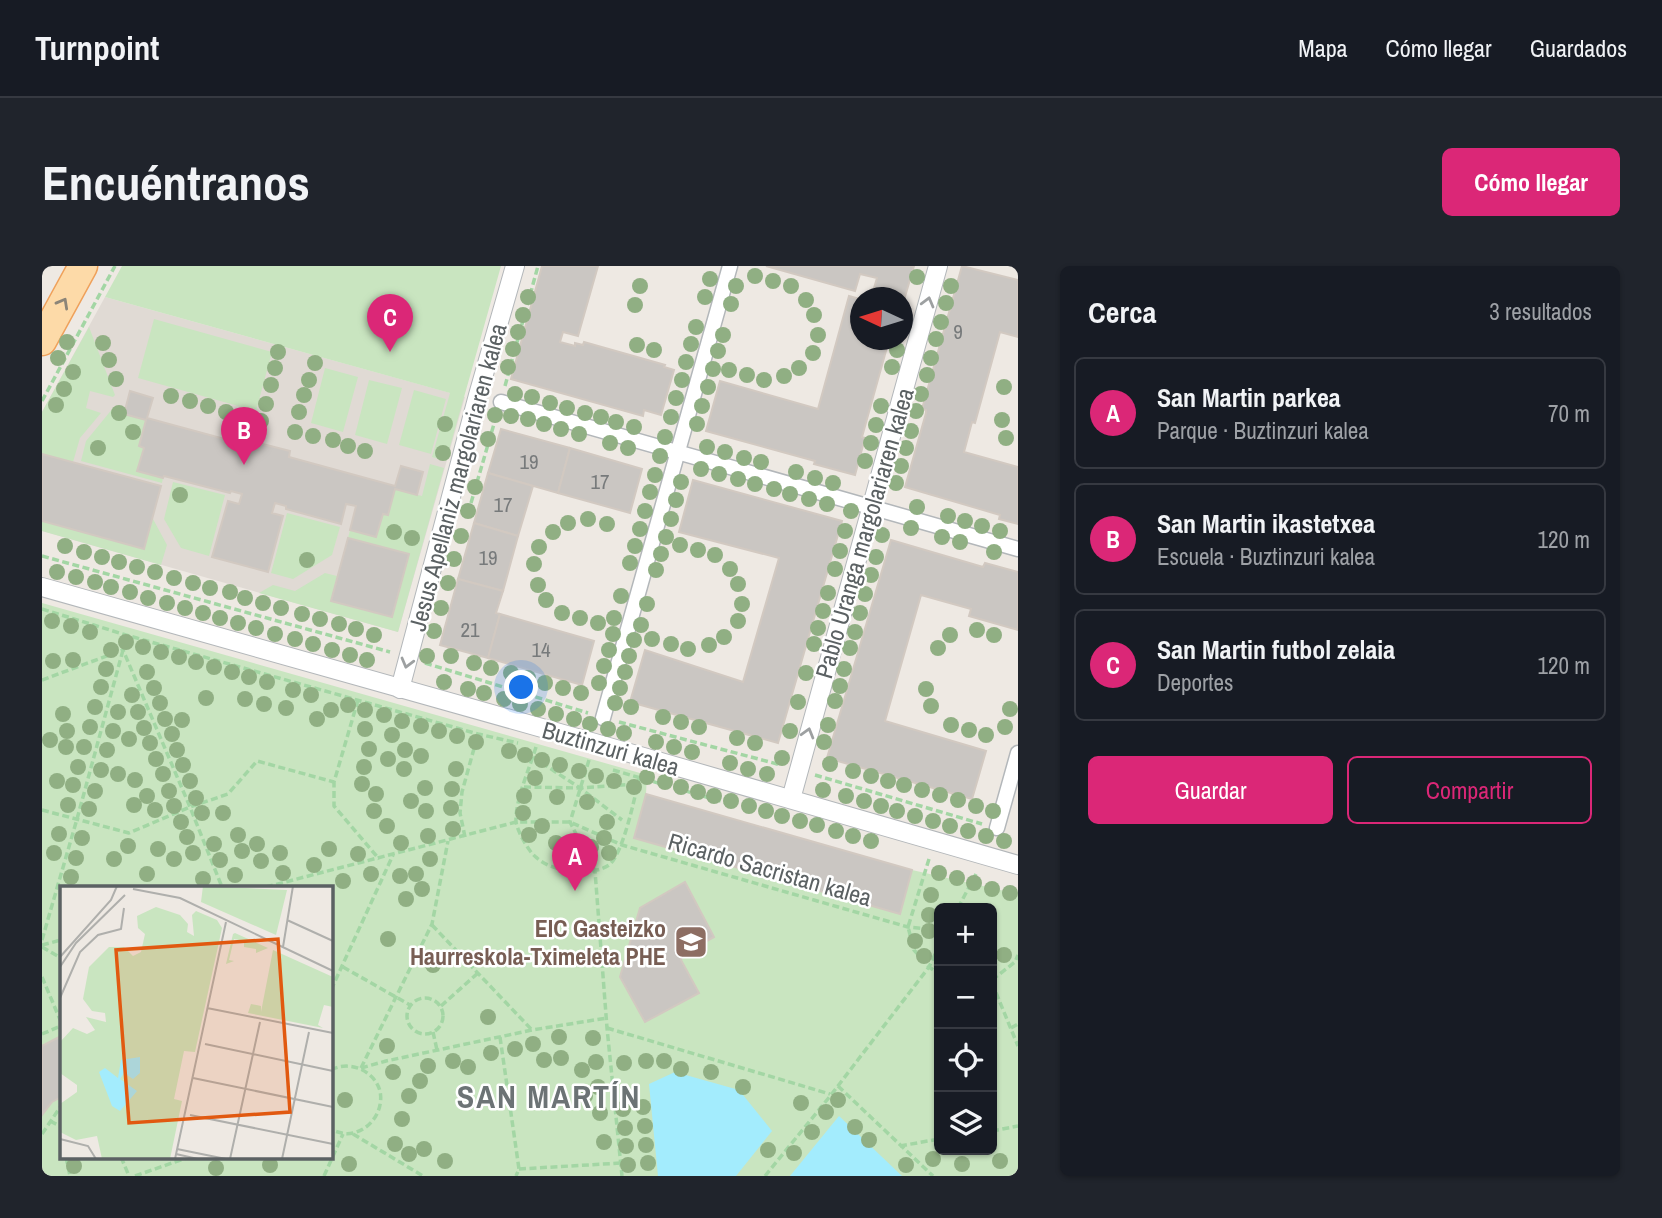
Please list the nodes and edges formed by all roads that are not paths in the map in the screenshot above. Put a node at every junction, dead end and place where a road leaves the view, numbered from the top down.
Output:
1 (83, 266) edge
2 (515, 266) edge
3 (730, 266) edge
4 (938, 266) edge
5 (42, 341) edge
6 (501, 402) road end
7 (677, 451) junction
8 (872, 507) junction
9 (1018, 549) edge
10 (42, 587) edge
11 (400, 689) junction
12 (603, 718) road end
13 (1018, 753) edge
14 (791, 799) junction
15 (997, 828) road end
16 (1018, 865) edge

5 -> 1 main road
2 -> 11 street, Jesus Apellaniz margolariaren kalea
3 - 7 street
8 -> 4 street, Pablo Uranga margolariaren kalea
6 - 7 street
7 - 8 street
7 - 12 street
8 - 9 street
14 -> 8 street, Pablo Uranga margolariaren kalea
10 - 11 street, Buztinzuri kalea
11 - 14 street, Buztinzuri kalea
13 - 15 street
14 - 16 street, Buztinzuri kalea

